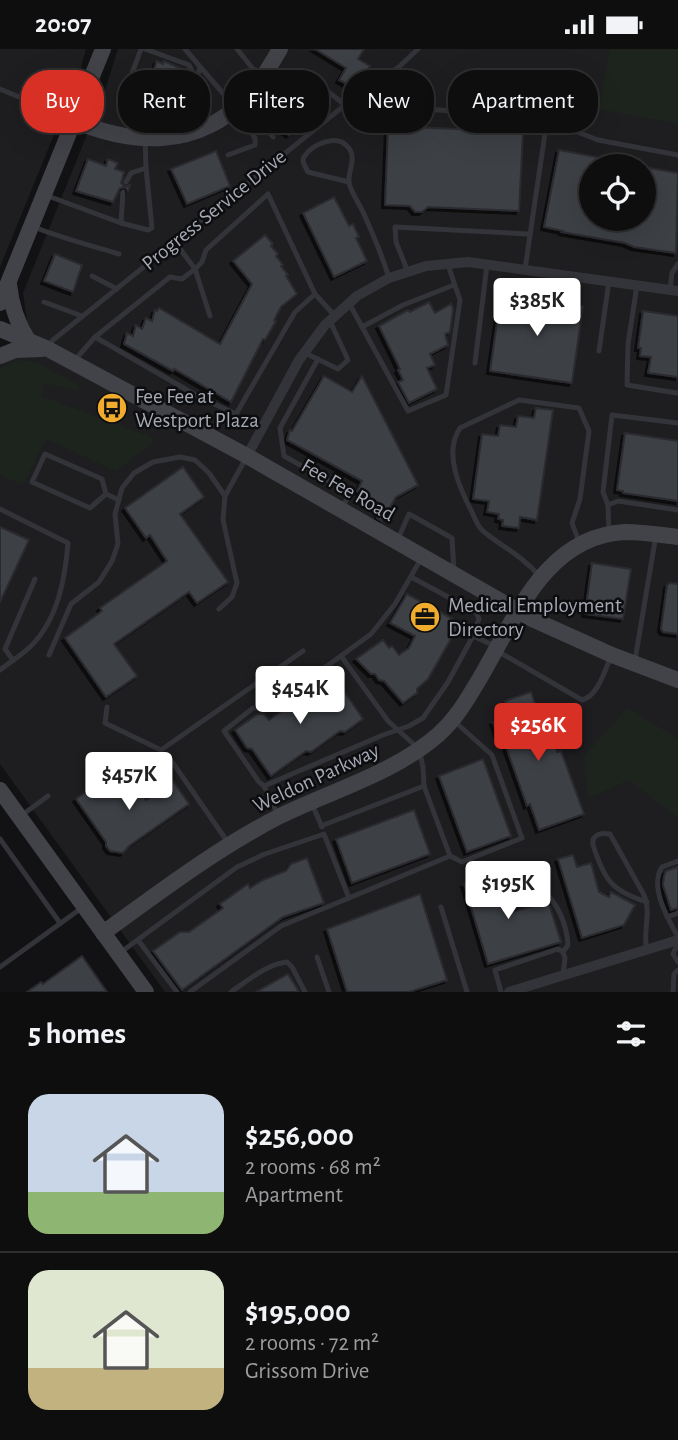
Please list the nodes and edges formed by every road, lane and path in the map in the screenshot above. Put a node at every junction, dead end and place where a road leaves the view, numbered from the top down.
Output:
1 (103, 49) edge
2 (143, 49) edge
3 (185, 49) edge
4 (237, 49) edge
5 (280, 49) edge
6 (418, 49) edge
7 (201, 68) joint
8 (95, 70) edge
9 (134, 70) edge
10 (191, 70) edge
11 (255, 70) edge
12 (267, 70) edge
13 (394, 70) edge
14 (0, 89) edge
15 (224, 89) edge
16 (329, 92) edge
17 (21, 98) edge
18 (343, 103) edge
19 (343, 107) edge
20 (224, 114) edge
21 (104, 131) edge
22 (70, 133) edge
23 (252, 133) edge
24 (269, 133) edge
25 (545, 133) edge
26 (580, 133) edge
27 (273, 137) dead end
28 (145, 139) junction
29 (228, 155) dead end
30 (678, 155) edge
31 (146, 168) junction
32 (126, 182) dead end
33 (349, 182) junction
34 (123, 192) dead end
35 (45, 195) junction
36 (121, 223) junction
37 (32, 226) junction
38 (530, 234) junction
39 (175, 242) junction
40 (119, 254) dead end
41 (447, 262) junction
42 (678, 264) edge
43 (487, 265) junction
44 (195, 269) junction
45 (525, 270) junction
46 (408, 272) junction
47 (92, 276) dead end
48 (389, 278) junction
49 (610, 281) junction
50 (5, 285) edge
51 (454, 285) junction
52 (637, 285) junction
53 (117, 289) junction
54 (674, 290) edge
55 (315, 295) junction
56 (44, 302) dead end
57 (0, 303) edge
58 (349, 303) junction
59 (82, 316) junction
60 (210, 316) dead end
61 (332, 318) junction
62 (362, 327) junction
63 (0, 328) edge
64 (95, 337) junction
65 (28, 340) junction
66 (48, 349) junction
67 (599, 351) dead end
68 (305, 352) junction
69 (0, 356) edge
70 (318, 359) junction
71 (73, 363) junction
72 (475, 363) dead end
73 (677, 393) edge
74 (678, 423) edge
75 (247, 456) junction
76 (292, 460) junction
77 (283, 477) junction
78 (106, 494) junction
79 (225, 496) junction
80 (119, 500) junction
81 (608, 505) junction
82 (0, 509) edge
83 (341, 510) junction
84 (678, 510) edge
85 (609, 534) junction
86 (656, 534) junction
87 (678, 537) edge
88 (397, 542) junction
89 (580, 544) junction
90 (422, 557) junction
91 (454, 575) junction
92 (411, 577) junction
93 (540, 577) junction
94 (35, 579) dead end
95 (219, 609) dead end
96 (518, 611) junction
97 (473, 635) junction
98 (497, 649) junction
99 (303, 651) dead end
100 (49, 655) dead end
101 (611, 655) junction
102 (341, 656) junction
103 (13, 660) junction
104 (634, 663) junction
105 (0, 670) edge
106 (678, 680) edge
107 (107, 707) dead end
108 (453, 720) junction
109 (399, 729) junction
110 (418, 749) junction
111 (173, 763) dead end
112 (264, 786) junction
113 (425, 786) junction
114 (48, 796) dead end
115 (2, 797) edge
116 (311, 802) junction
117 (19, 816) junction
118 (279, 817) junction
119 (321, 826) junction
120 (324, 834) junction
121 (0, 839) edge
122 (229, 844) junction
123 (450, 856) junction
124 (678, 861) edge
125 (522, 894) dead end
126 (349, 898) junction
127 (647, 902) junction
128 (84, 906) junction
129 (441, 907) dead end
130 (678, 913) edge
131 (667, 917) junction
132 (60, 923) junction
133 (103, 933) junction
134 (138, 940) junction
135 (678, 940) edge
136 (647, 950) junction
137 (561, 951) junction
138 (119, 954) junction
139 (317, 957) dead end
140 (678, 962) edge
141 (0, 967) edge
142 (678, 970) edge
143 (563, 975) junction
144 (146, 992) edge
145 (177, 992) edge
146 (190, 992) edge
147 (231, 992) edge
148 (305, 992) edge
149 (330, 992) edge
150 (467, 992) edge
151 (501, 992) edge
152 (509, 992) edge
153 (673, 992) edge

1 - 8 street
2 - 9 lane
2 - 10 lane
3 - 7 lane
4 - 11 lane
5 - 12 street
6 - 13 lane, Progress Service Drive
7 - 15 lane
14 - 17 lane
16 - 18 lane
19 - 39 lane, Progress Service Drive
20 - 28 street
21 - 28 street
22 - 35 street
23 - 29 lane
24 - 27 lane
25 - 38 lane
26 - 30 lane
28 - 31 lane
31 - 32 lane
31 - 36 lane
33 - 33 lane
33 - 48 lane
34 - 36 lane
35 - 36 lane
35 - 37 street
37 - 40 lane
37 - 50 street
38 - 45 lane
38 - 46 lane
39 - 44 lane
39 - 53 lane, Progress Service Drive
41 - 43 street
41 - 46 street
41 - 51 lane
42 - 54 lane
43 - 45 street
43 - 72 lane
44 - 55 lane
44 - 60 lane
44 - 64 lane
45 - 49 street
46 - 48 street
47 - 53 lane
48 - 58 street
49 - 52 street
49 - 67 lane
50 - 57 street
50 - 65 street
51 - 62 lane
51 - 62 lane
52 - 54 street
52 - 73 lane
53 - 59 lane, Progress Service Drive
55 - 61 lane
55 - 64 lane
56 - 59 lane
58 - 61 street
58 - 62 lane
59 - 66 lane, Progress Service Drive
61 - 68 street
61 - 70 lane
63 - 65 street, Fee Fee Road
64 - 71 lane
65 - 66 street, Fee Fee Road
66 - 69 street
66 - 71 street, Fee Fee Road
68 - 70 lane
68 - 75 street
70 - 76 lane
71 - 75 street, Fee Fee Road
74 - 81 lane
75 - 77 street, Fee Fee Road
75 - 79 lane
76 - 77 lane
76 - 83 lane
77 - 83 street, Fee Fee Road
78 - 78 lane
78 - 80 lane
79 - 80 lane
79 - 95 lane
80 - 100 lane
81 - 84 lane
81 - 85 lane
82 - 103 lane
83 - 88 street, Fee Fee Road
85 - 86 street, Weldon Parkway
85 - 89 street, Weldon Parkway
86 - 87 street, Weldon Parkway
86 - 104 lane
88 - 90 street, Fee Fee Road
88 - 91 lane
89 - 93 street, Weldon Parkway
89 - 93 lane
90 - 91 street, Fee Fee Road
90 - 92 lane
91 - 96 street, Fee Fee Road
92 - 97 lane
92 - 102 lane
93 - 96 street, Weldon Parkway
94 - 103 lane
96 - 98 street, Weldon Parkway
96 - 101 street, Fee Fee Road
97 - 98 lane
97 - 109 lane
98 - 101 lane
98 - 108 street, Weldon Parkway
99 - 107 lane
101 - 104 street, Fee Fee Road
102 - 109 lane
102 - 112 lane
103 - 105 lane
104 - 106 street, Fee Fee Road
108 - 110 street, Weldon Parkway
108 - 123 lane
109 - 110 lane
109 - 112 lane
110 - 113 lane
110 - 116 street, Weldon Parkway
111 - 122 lane
112 - 118 lane
113 - 119 lane
113 - 123 lane
114 - 117 lane
115 - 117 street
116 - 118 street, Weldon Parkway
116 - 119 lane
117 - 128 street
118 - 122 street, Weldon Parkway
119 - 120 lane
120 - 126 lane
120 - 134 lane
121 - 132 lane
122 - 133 street, Weldon Parkway
123 - 126 lane
124 - 131 lane
125 - 137 lane
126 - 146 lane
127 - 127 lane
127 - 136 lane
128 - 132 lane
128 - 133 street
129 - 150 lane
130 - 131 lane
131 - 135 lane
132 - 141 lane
133 - 138 street
134 - 138 lane
134 - 145 lane
135 - 136 street
135 - 140 lane
136 - 143 street
137 - 143 lane
137 - 151 lane
138 - 144 street
139 - 149 lane
142 - 153 lane
143 - 152 street
147 - 148 lane

